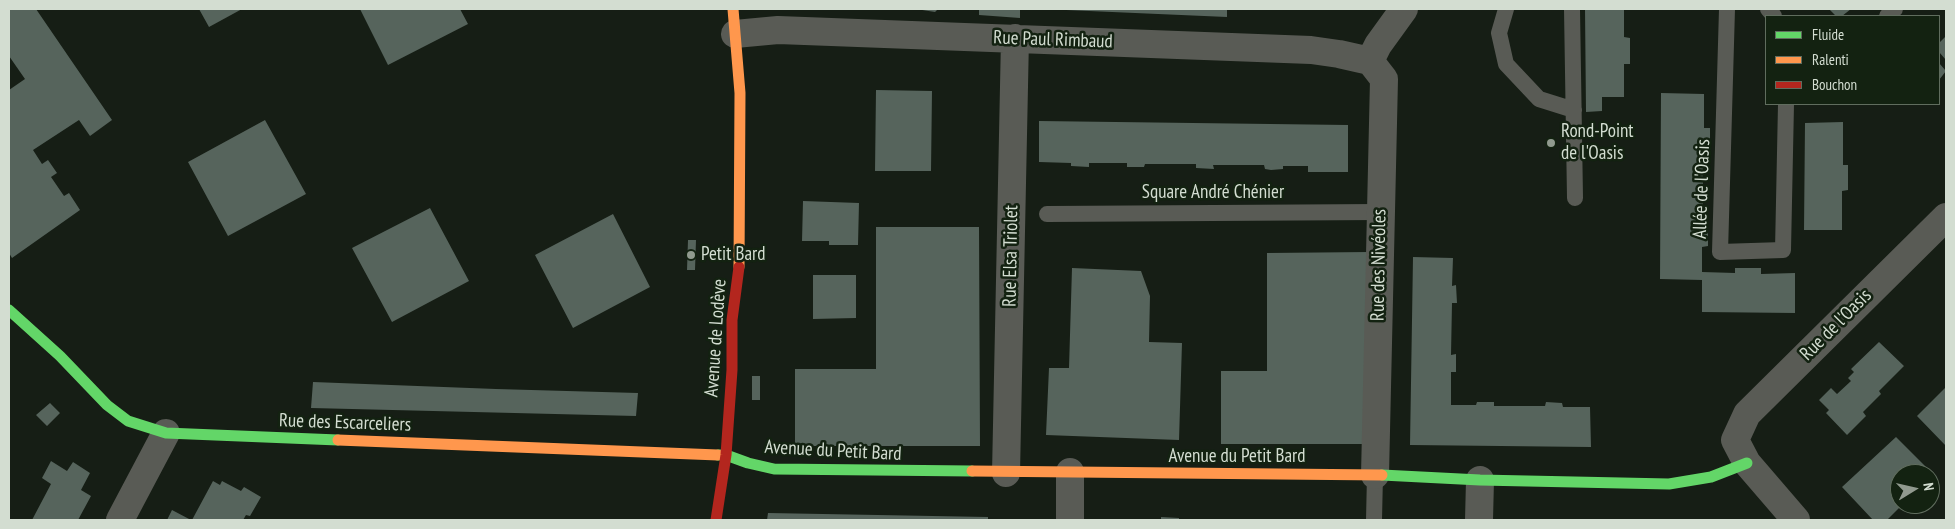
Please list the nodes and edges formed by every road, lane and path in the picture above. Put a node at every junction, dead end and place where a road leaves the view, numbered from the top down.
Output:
1 (1404, 9) edge
2 (1506, 9) edge
3 (1572, 9) edge
4 (1727, 9) edge
5 (734, 21) edge
6 (1015, 38) junction
7 (1370, 61) junction
8 (1786, 105) edge
9 (1574, 110) junction
10 (1575, 198) dead end
11 (1380, 212) junction
12 (1047, 214) dead end
13 (1946, 217) edge
14 (9, 310) edge
15 (166, 433) junction
16 (1741, 451) junction
17 (726, 455) junction
18 (1070, 472) junction
19 (1006, 473) junction
20 (1375, 475) junction
21 (1480, 480) junction
22 (1786, 515) edge
23 (120, 520) edge
24 (716, 520) edge
25 (1070, 520) edge
26 (1374, 520) edge
27 (1479, 520) edge

1 - 7 street
2 - 9 lane
3 - 9 lane
4 - 8 lane, Allée de l'Oasis
5 - 6 street, Rue Paul Rimbaud
5 - 17 street, Avenue de Lodève
6 - 7 street, Rue Paul Rimbaud
6 - 19 street, Rue Elsa Triolet
7 - 11 street, Rue des Nivéoles
9 - 10 lane
11 - 12 lane, Square André Chénier
11 - 20 street, Rue des Nivéoles
13 - 16 street, Rue de l'Oasis
14 - 15 street, Rue des Escarceliers
15 - 17 street, Rue des Escarceliers
15 - 23 street
16 - 21 street, Avenue du Petit Bard
16 - 22 street
17 - 19 street, Avenue du Petit Bard
17 - 24 street, Avenue de Lodève
18 - 19 street, Avenue du Petit Bard
18 - 20 street, Avenue du Petit Bard
18 - 25 street
20 - 21 street, Avenue du Petit Bard
20 - 26 lane
21 - 27 street

